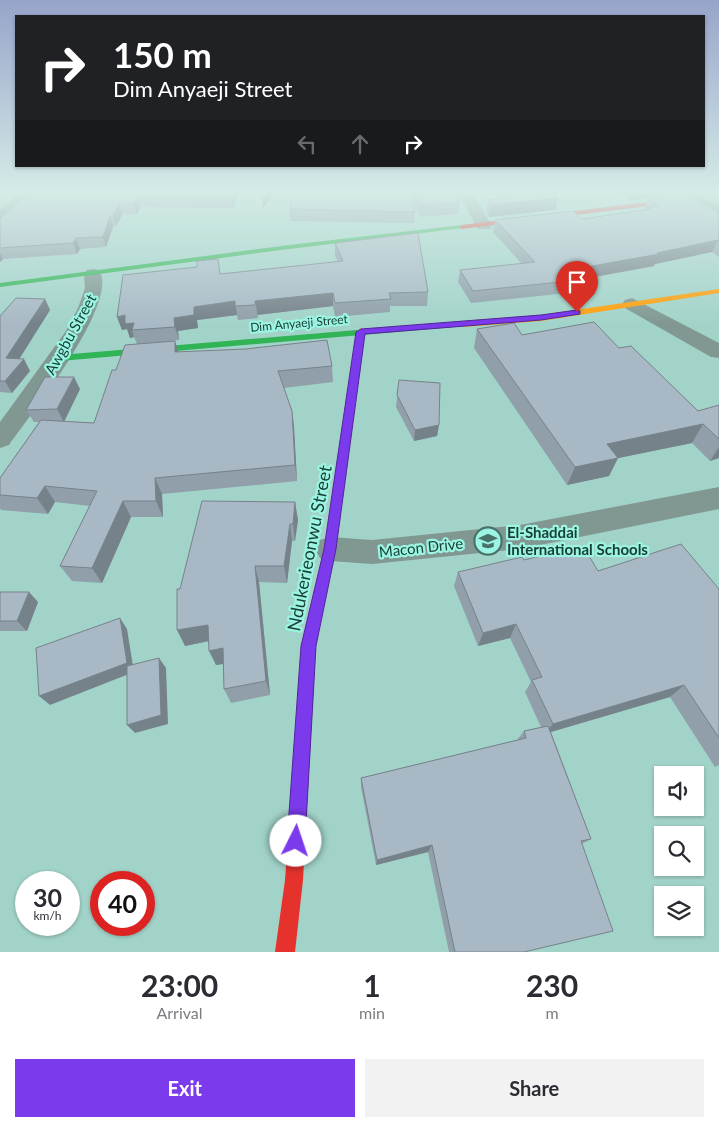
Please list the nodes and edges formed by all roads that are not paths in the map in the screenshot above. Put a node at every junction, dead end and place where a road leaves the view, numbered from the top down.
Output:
1 (406, 234) edge
2 (93, 274) junction
3 (0, 285) edge
4 (719, 291) edge
5 (632, 304) junction
6 (361, 332) junction
7 (719, 352) edge
8 (60, 358) junction
9 (0, 439) edge
10 (719, 498) edge
11 (330, 549) junction
12 (285, 952) edge

1 - 2 street
2 - 3 street
2 - 8 street, Awgbu Street
4 - 5 street, Dim Anyaeji Street
5 - 6 street, Dim Anyaeji Street
5 - 7 street
6 - 8 street, Dim Anyaeji Street
6 - 11 street, Ndukerieonwu Street
8 - 9 street, Awgbu Street
10 - 11 street, Macon Drive
11 - 12 street, Ndukerieonwu Street

